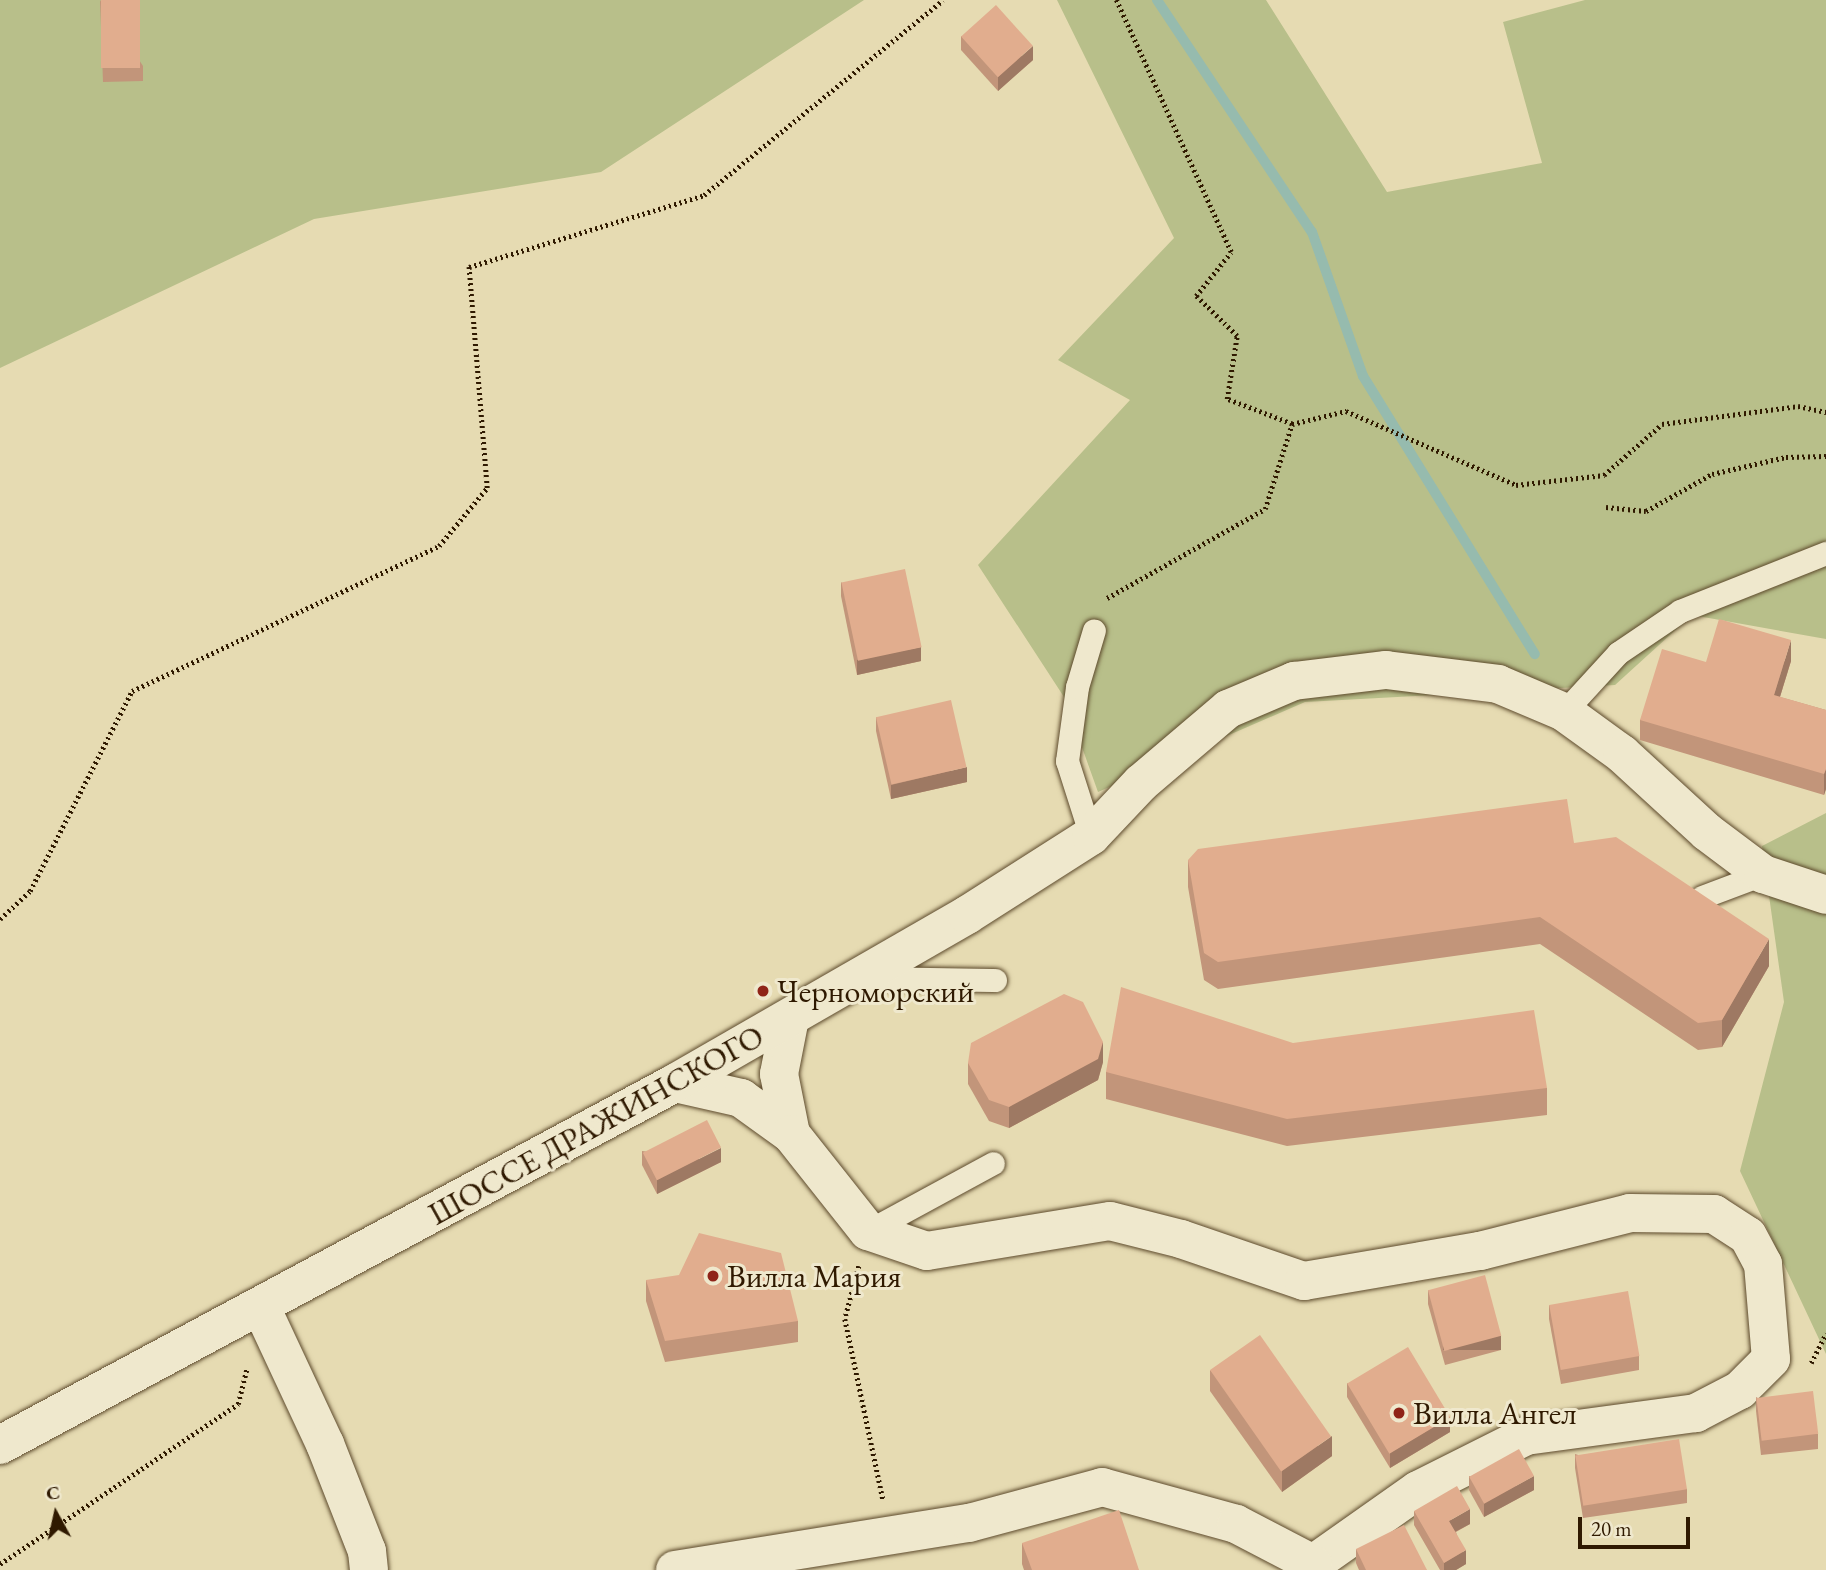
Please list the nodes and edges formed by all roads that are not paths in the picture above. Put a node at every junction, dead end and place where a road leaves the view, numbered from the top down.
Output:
1 (1826, 553) edge
2 (1094, 630) dead end
3 (1564, 712) junction
4 (1091, 836) junction
5 (1763, 874) junction
6 (1826, 895) edge
7 (1702, 897) edge
8 (858, 978) junction
9 (995, 980) dead end
10 (790, 1018) junction
11 (676, 1083) junction
12 (791, 1134) junction
13 (993, 1163) dead end
14 (868, 1231) junction
15 (261, 1307) junction
16 (0, 1445) edge
17 (1312, 1567) edge
18 (369, 1570) edge
19 (675, 1570) edge

1 - 3 lane
2 - 4 lane
3 - 4 street, ШОССЕ ДРАЖИНСКОГО
3 - 5 street, ШОССЕ ДРАЖИНСКОГО
4 - 8 street, ШОССЕ ДРАЖИНСКОГО
5 - 6 street, ШОССЕ ДРАЖИНСКОГО
5 - 7 lane
8 - 9 lane
8 - 10 street, ШОССЕ ДРАЖИНСКОГО
10 - 11 street, ШОССЕ ДРАЖИНСКОГО
10 - 12 street
11 - 12 street
11 - 15 street, ШОССЕ ДРАЖИНСКОГО
12 - 14 street
13 - 14 lane
14 - 17 street
15 - 16 street, ШОССЕ ДРАЖИНСКОГО
15 - 18 street
17 - 19 street

